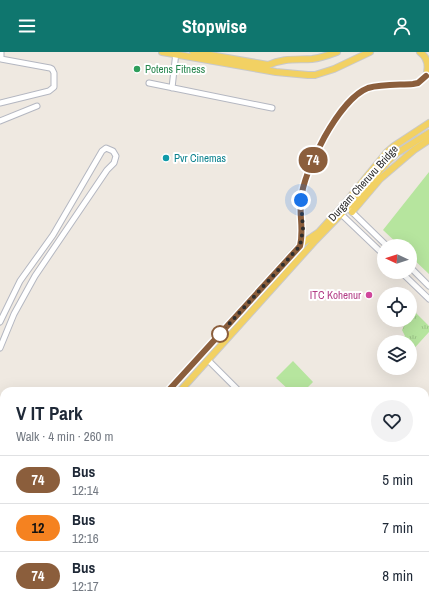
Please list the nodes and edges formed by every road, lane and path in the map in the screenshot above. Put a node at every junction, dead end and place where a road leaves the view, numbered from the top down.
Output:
1 (2, 52) edge
2 (162, 52) edge
3 (193, 52) edge
4 (337, 52) edge
5 (370, 52) edge
6 (420, 52) edge
7 (176, 53) edge
8 (0, 59) edge
9 (428, 64) edge
10 (428, 77) edge
11 (149, 83) dead end
12 (172, 88) junction
13 (0, 103) edge
14 (37, 106) dead end
15 (272, 108) dead end
16 (0, 121) edge
17 (429, 123) edge
18 (429, 133) edge
19 (429, 140) edge
20 (350, 210) junction
21 (341, 214) junction
22 (53, 235) junction
23 (381, 239) edge
24 (59, 240) junction
25 (300, 246) junction
26 (377, 248) edge
27 (417, 274) edge
28 (408, 279) edge
29 (429, 286) edge
30 (429, 299) edge
31 (0, 322) edge
32 (0, 348) edge
33 (208, 360) junction
34 (172, 387) edge
35 (184, 387) edge
36 (235, 387) edge

1 - 8 street
2 - 7 main road
3 - 4 main road
5 - 7 main road
6 - 9 main road
7 - 12 street
8 - 13 street
9 - 10 main road
10 - 25 main road
11 - 12 street
12 - 15 street
14 - 16 street
17 - 25 main road, Durgam Cheruvu Bridge
18 - 20 main road, Durgam Cheruvu Bridge
19 - 20 main road
20 - 21 main road, Durgam Cheruvu Bridge
20 - 23 street
21 - 26 street
21 - 33 main road, Durgam Cheruvu Bridge
22 - 24 street
22 - 24 street
22 - 31 street
24 - 32 street
25 - 34 main road, Durgam Cheruvu Bridge
27 - 29 street
28 - 30 street
33 - 35 main road, Durgam Cheruvu Bridge
33 - 36 street

